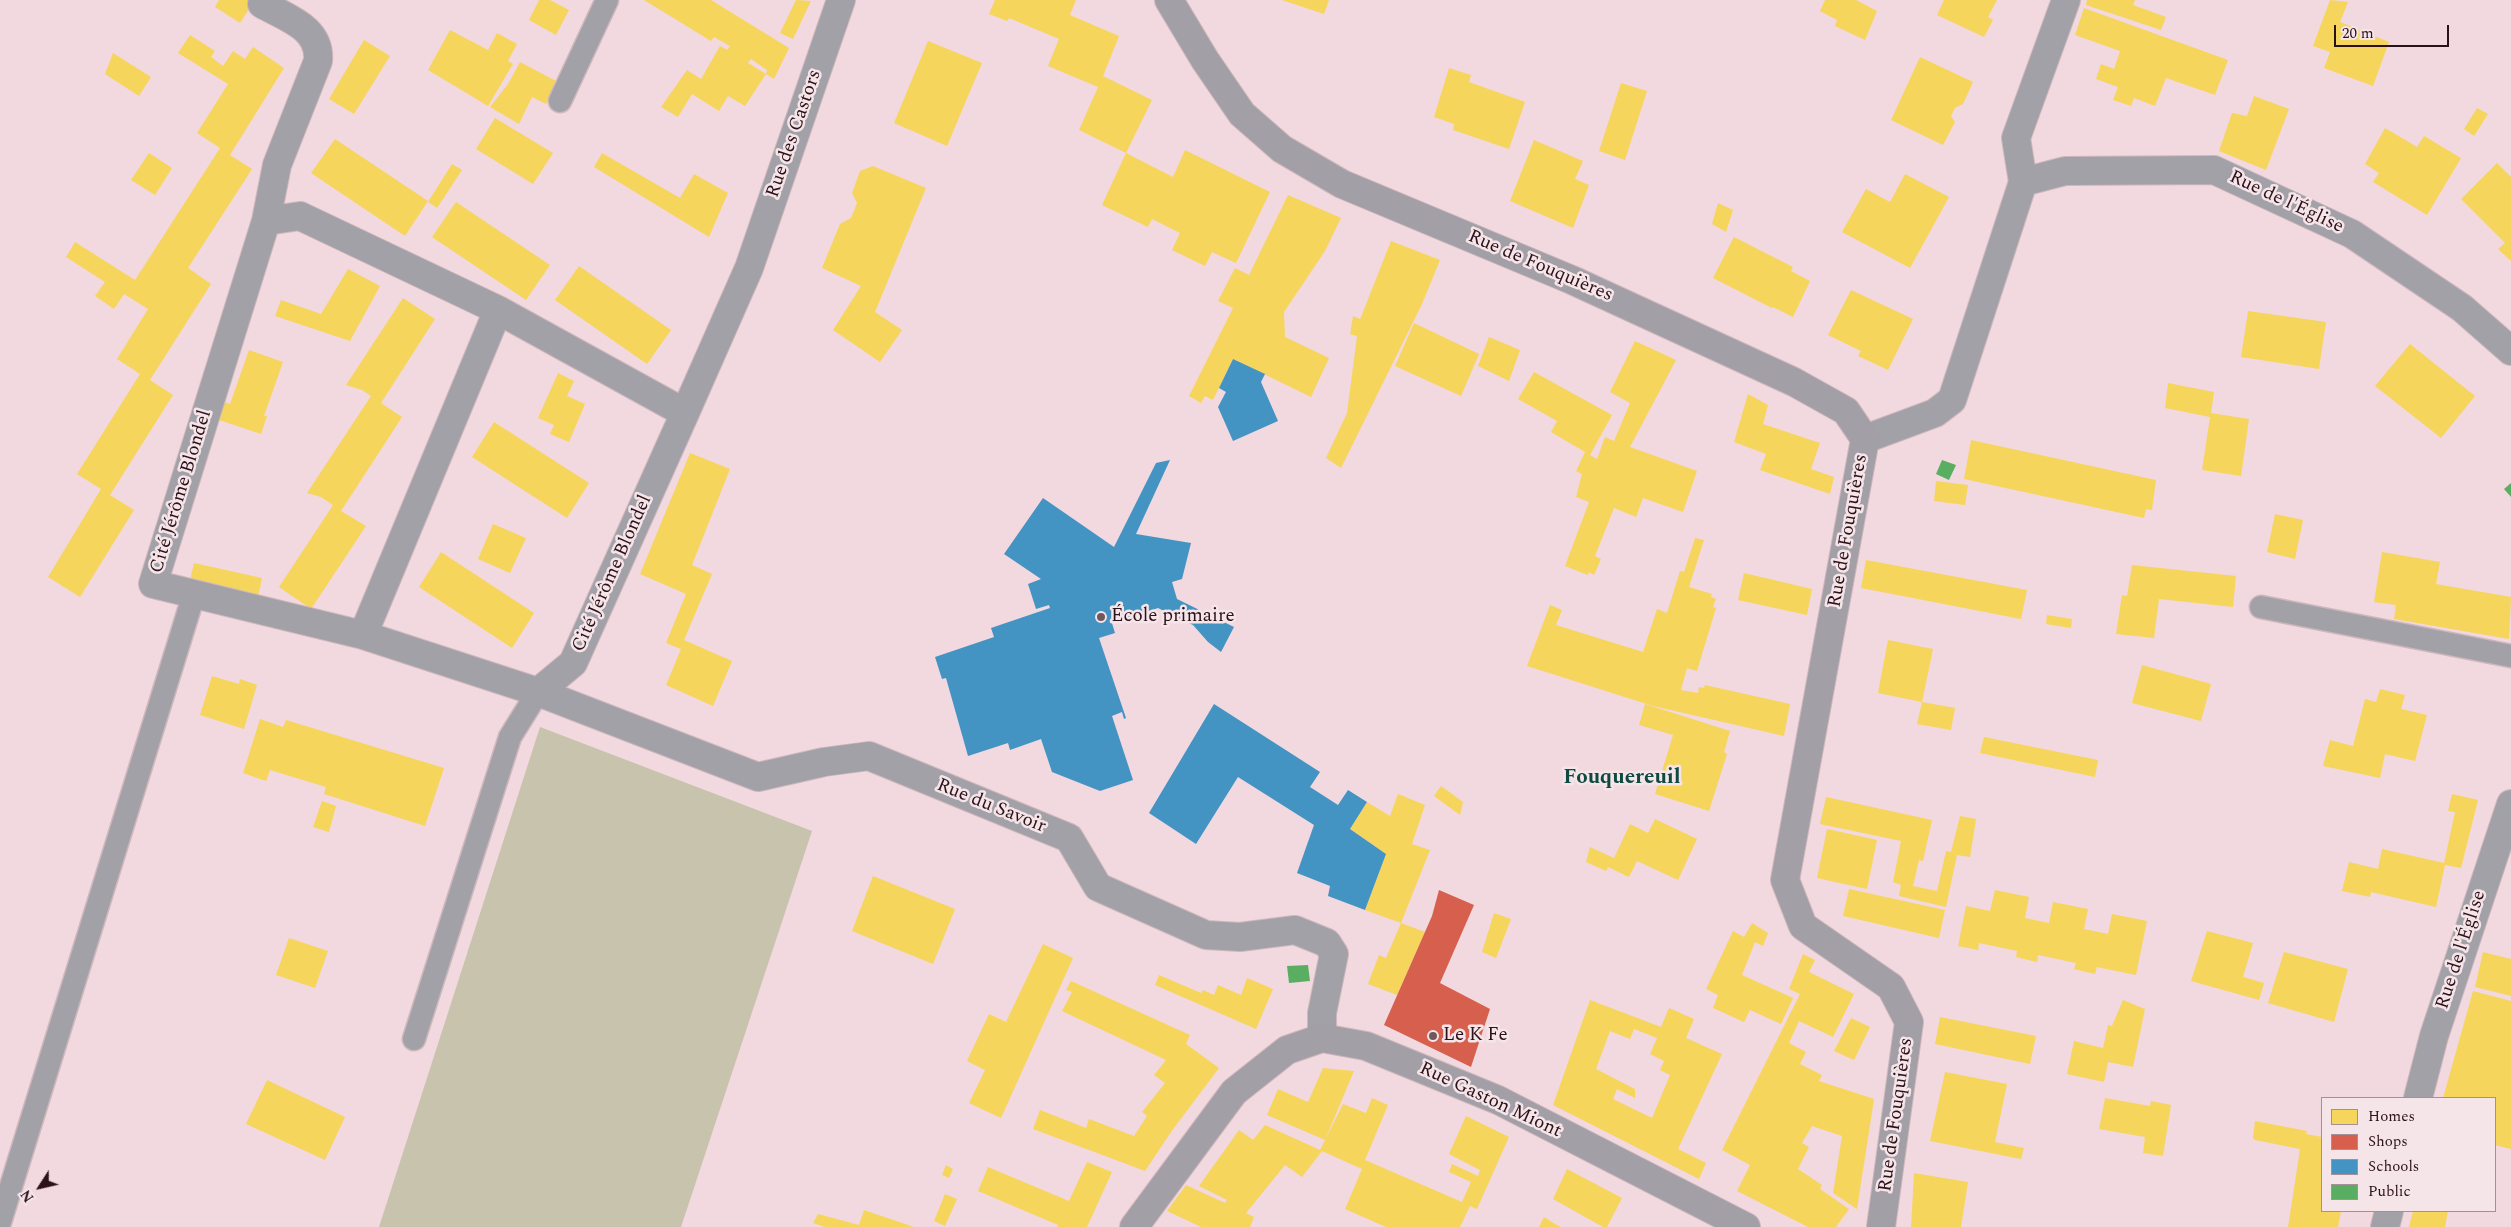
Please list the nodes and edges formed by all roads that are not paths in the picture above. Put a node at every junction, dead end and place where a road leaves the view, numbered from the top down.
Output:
1 (607, 0) edge
2 (841, 0) edge
3 (1169, 0) edge
4 (2066, 0) edge
5 (262, 4) dead end
6 (560, 100) dead end
7 (2024, 182) junction
8 (266, 221) junction
9 (749, 268) joint
10 (498, 310) junction
11 (2511, 351) edge
12 (685, 413) junction
13 (1865, 439) junction
14 (194, 594) junction
15 (2261, 608) dead end
16 (364, 635) junction
17 (2511, 656) edge
18 (538, 692) junction
19 (2511, 804) edge
20 (1322, 1038) junction
21 (414, 1039) dead end
22 (2418, 1097) edge
23 (2389, 1212) edge
24 (0, 1222) edge
25 (1134, 1227) edge
26 (1746, 1227) edge
27 (1881, 1227) edge
28 (2385, 1227) edge

1 - 6 lane
2 - 9 street, Rue des Castors
3 - 13 street, Rue de Fouquières
4 - 7 street
5 - 8 street, Cité Jérôme Blondel
7 - 11 street, Rue de l'Église
7 - 13 street
8 - 10 street
8 - 14 street, Cité Jérôme Blondel
9 - 12 street, Cité Jérôme Blondel
10 - 12 street
10 - 16 street
12 - 18 street, Cité Jérôme Blondel
13 - 27 street, Rue de Fouquières
14 - 16 street, Cité Jérôme Blondel
14 - 24 lane
15 - 17 lane
16 - 18 street, Cité Jérôme Blondel
18 - 20 street, Rue du Savoir
18 - 21 lane
19 - 22 street, Rue de l'Église
20 - 25 street, Rue Gaston Miont
20 - 26 street, Rue Gaston Miont
23 - 28 street

